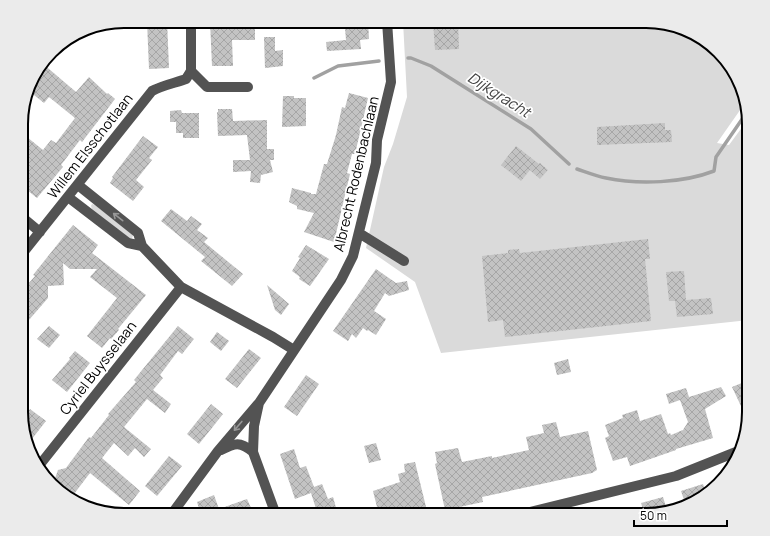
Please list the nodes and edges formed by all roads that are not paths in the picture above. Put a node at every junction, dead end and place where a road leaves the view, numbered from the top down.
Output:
1 (191, 28) edge
2 (387, 28) edge
3 (191, 71) junction
4 (248, 87) dead end
5 (78, 185) junction
6 (68, 197) junction
7 (28, 222) edge
8 (40, 232) junction
9 (359, 233) junction
10 (142, 246) junction
11 (28, 247) edge
12 (404, 261) dead end
13 (181, 287) junction
14 (294, 350) junction
15 (259, 403) junction
16 (218, 451) junction
17 (253, 452) junction
18 (732, 454) edge
19 (42, 462) edge
20 (176, 508) edge
21 (273, 508) edge
22 (546, 508) edge

1 - 3 street
2 - 9 street, Albrecht Rodenbachlaan
3 - 4 street
3 - 5 street, Willem Elsschotlaan
5 - 6 street, Willem Elsschotlaan
10 -> 5 street
6 - 8 street, Willem Elsschotlaan
6 - 10 street
7 - 8 street
8 - 11 street, Willem Elsschotlaan
9 - 12 street
9 - 14 street, Albrecht Rodenbachlaan
10 - 13 street
13 - 14 street
13 - 19 street, Cyriel Buysselaan
14 - 15 street, Albrecht Rodenbachlaan
15 -> 16 street, Albrecht Rodenbachlaan
15 - 17 street, Albrecht Rodenbachlaan
16 - 17 street
16 - 20 street, Albrecht Rodenbachlaan
17 - 21 street
18 - 22 street

